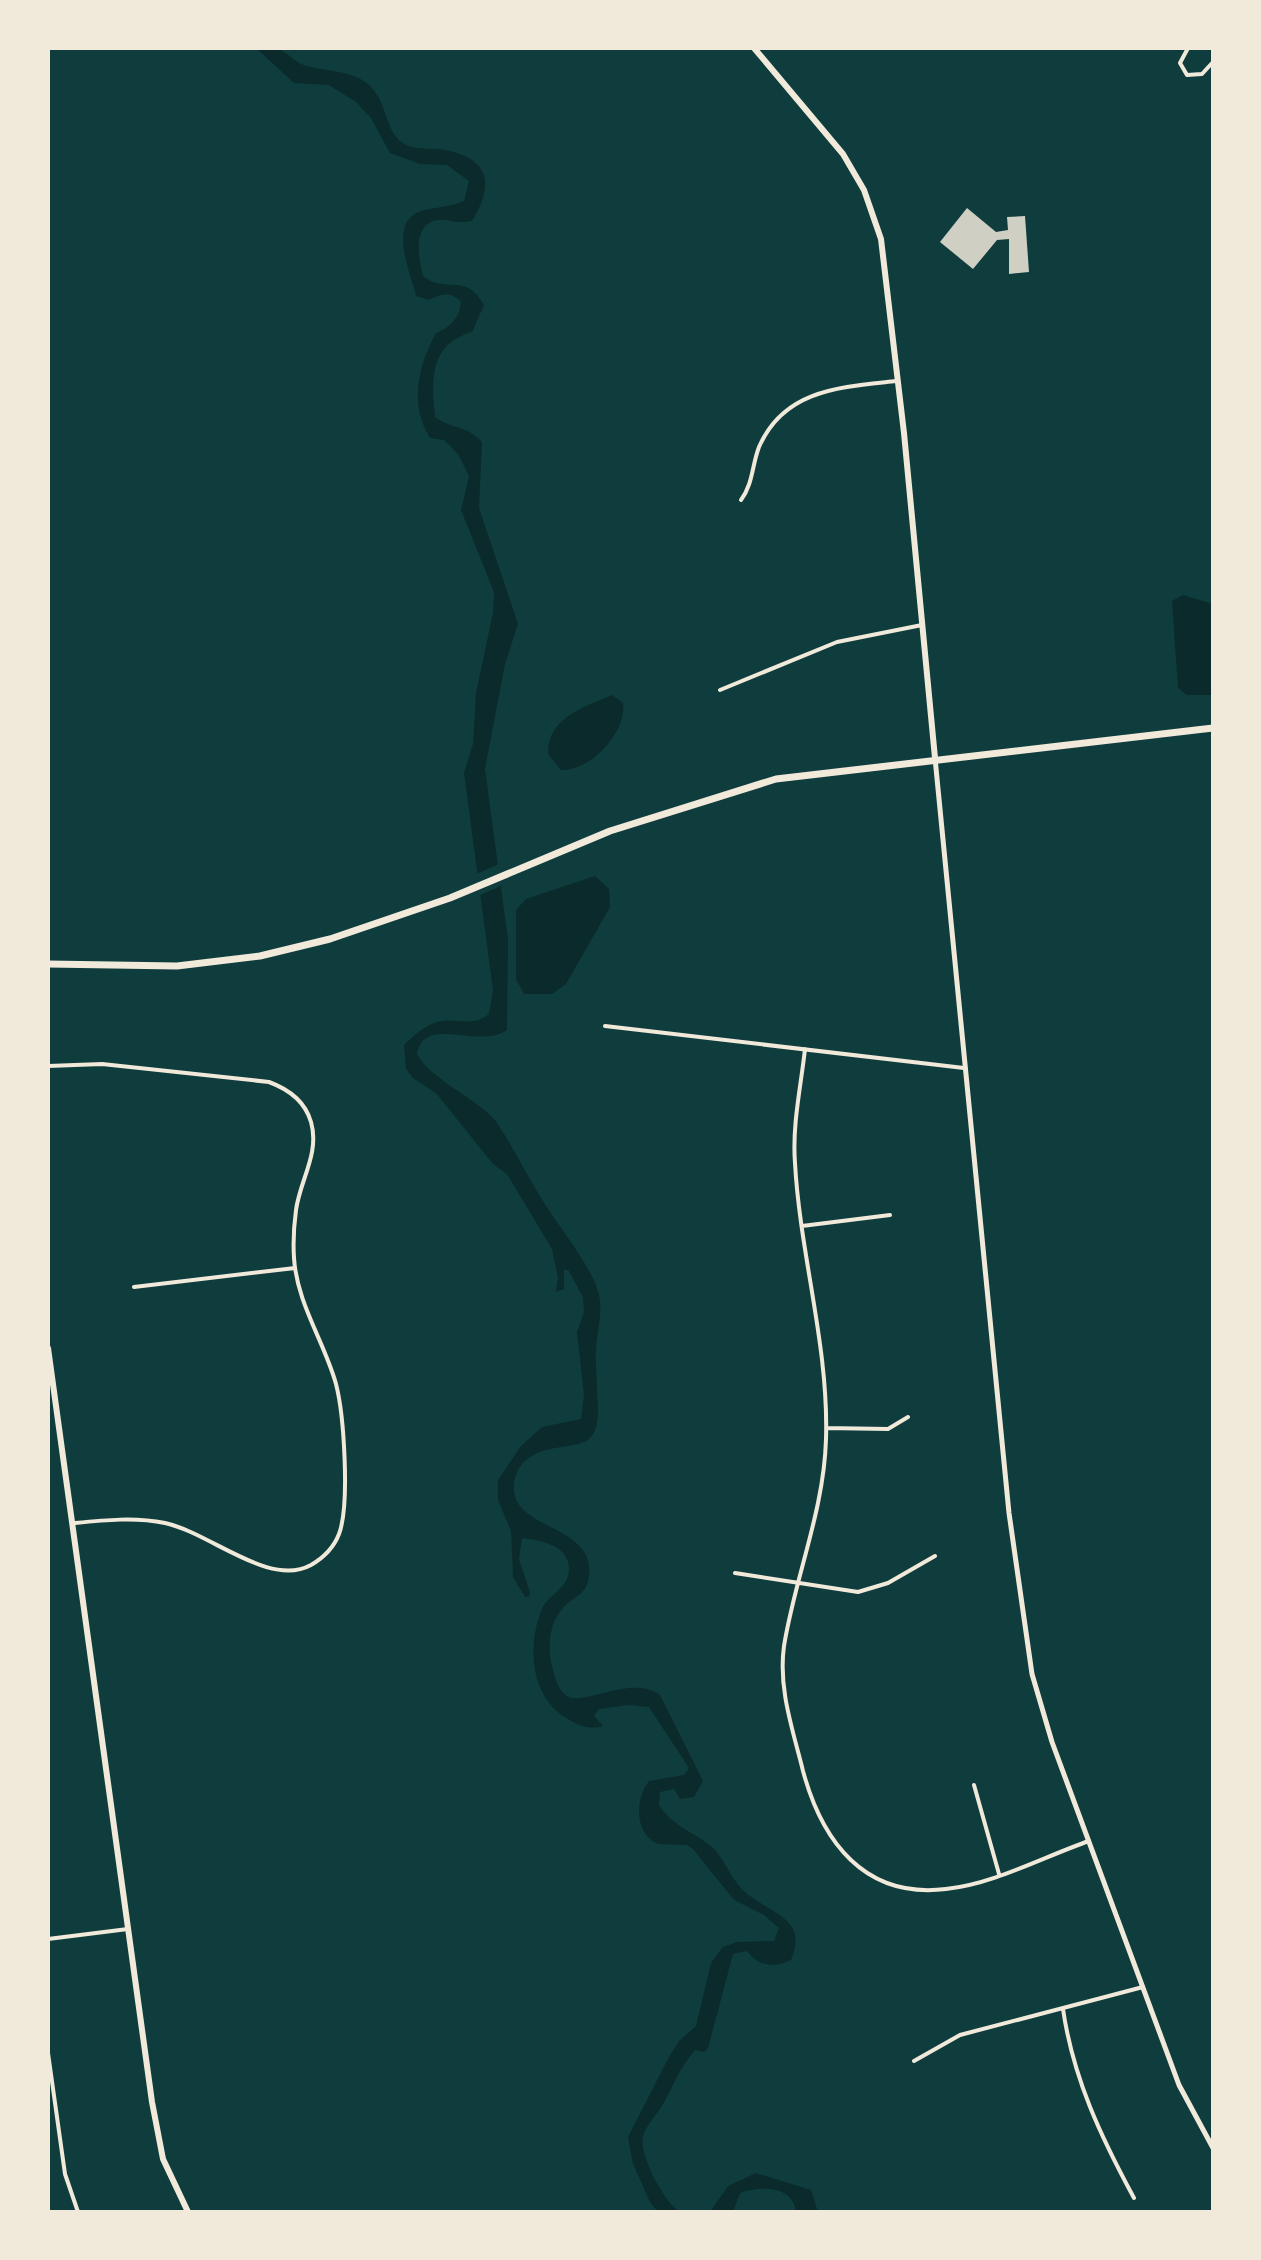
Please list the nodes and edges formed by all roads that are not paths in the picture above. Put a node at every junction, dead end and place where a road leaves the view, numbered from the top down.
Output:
1 (754, 48) edge
2 (1188, 48) edge
3 (1213, 62) edge
4 (899, 381) junction
5 (741, 500) dead end
6 (922, 625) junction
7 (720, 690) dead end
8 (1213, 728) edge
9 (935, 758) junction
10 (48, 964) edge
11 (605, 1026) dead end
12 (805, 1049) junction
13 (48, 1066) edge
14 (964, 1068) junction
15 (890, 1215) dead end
16 (802, 1226) junction
17 (295, 1268) junction
18 (134, 1287) dead end
19 (48, 1348) edge
20 (908, 1417) dead end
21 (826, 1428) junction
22 (75, 1523) junction
23 (935, 1556) dead end
24 (735, 1573) dead end
25 (799, 1582) junction
26 (974, 1785) dead end
27 (1089, 1841) junction
28 (999, 1874) junction
29 (128, 1929) junction
30 (48, 1939) edge
31 (1143, 1987) junction
32 (1063, 2009) junction
33 (48, 2053) edge
34 (914, 2061) dead end
35 (51, 2096) edge
36 (1213, 2148) edge
37 (1134, 2198) dead end
38 (78, 2212) edge
39 (188, 2212) edge

1 - 4 main road
2 - 3 street
4 - 5 street
4 - 6 main road
6 - 7 street
6 - 9 main road
8 - 9 highway
9 - 10 highway
9 - 14 street
11 - 12 street
12 - 14 street
12 - 16 street
13 - 17 street
14 - 27 street
15 - 16 street
16 - 21 street
17 - 18 street
17 - 22 street
19 - 22 main road
20 - 21 street
21 - 25 street
22 - 29 main road
23 - 25 street
24 - 25 street
25 - 28 street
26 - 28 street
27 - 28 street
27 - 31 street
29 - 30 street
29 - 39 main road
31 - 32 street
31 - 36 street
32 - 34 street
32 - 37 street
33 - 35 street
35 - 38 street

